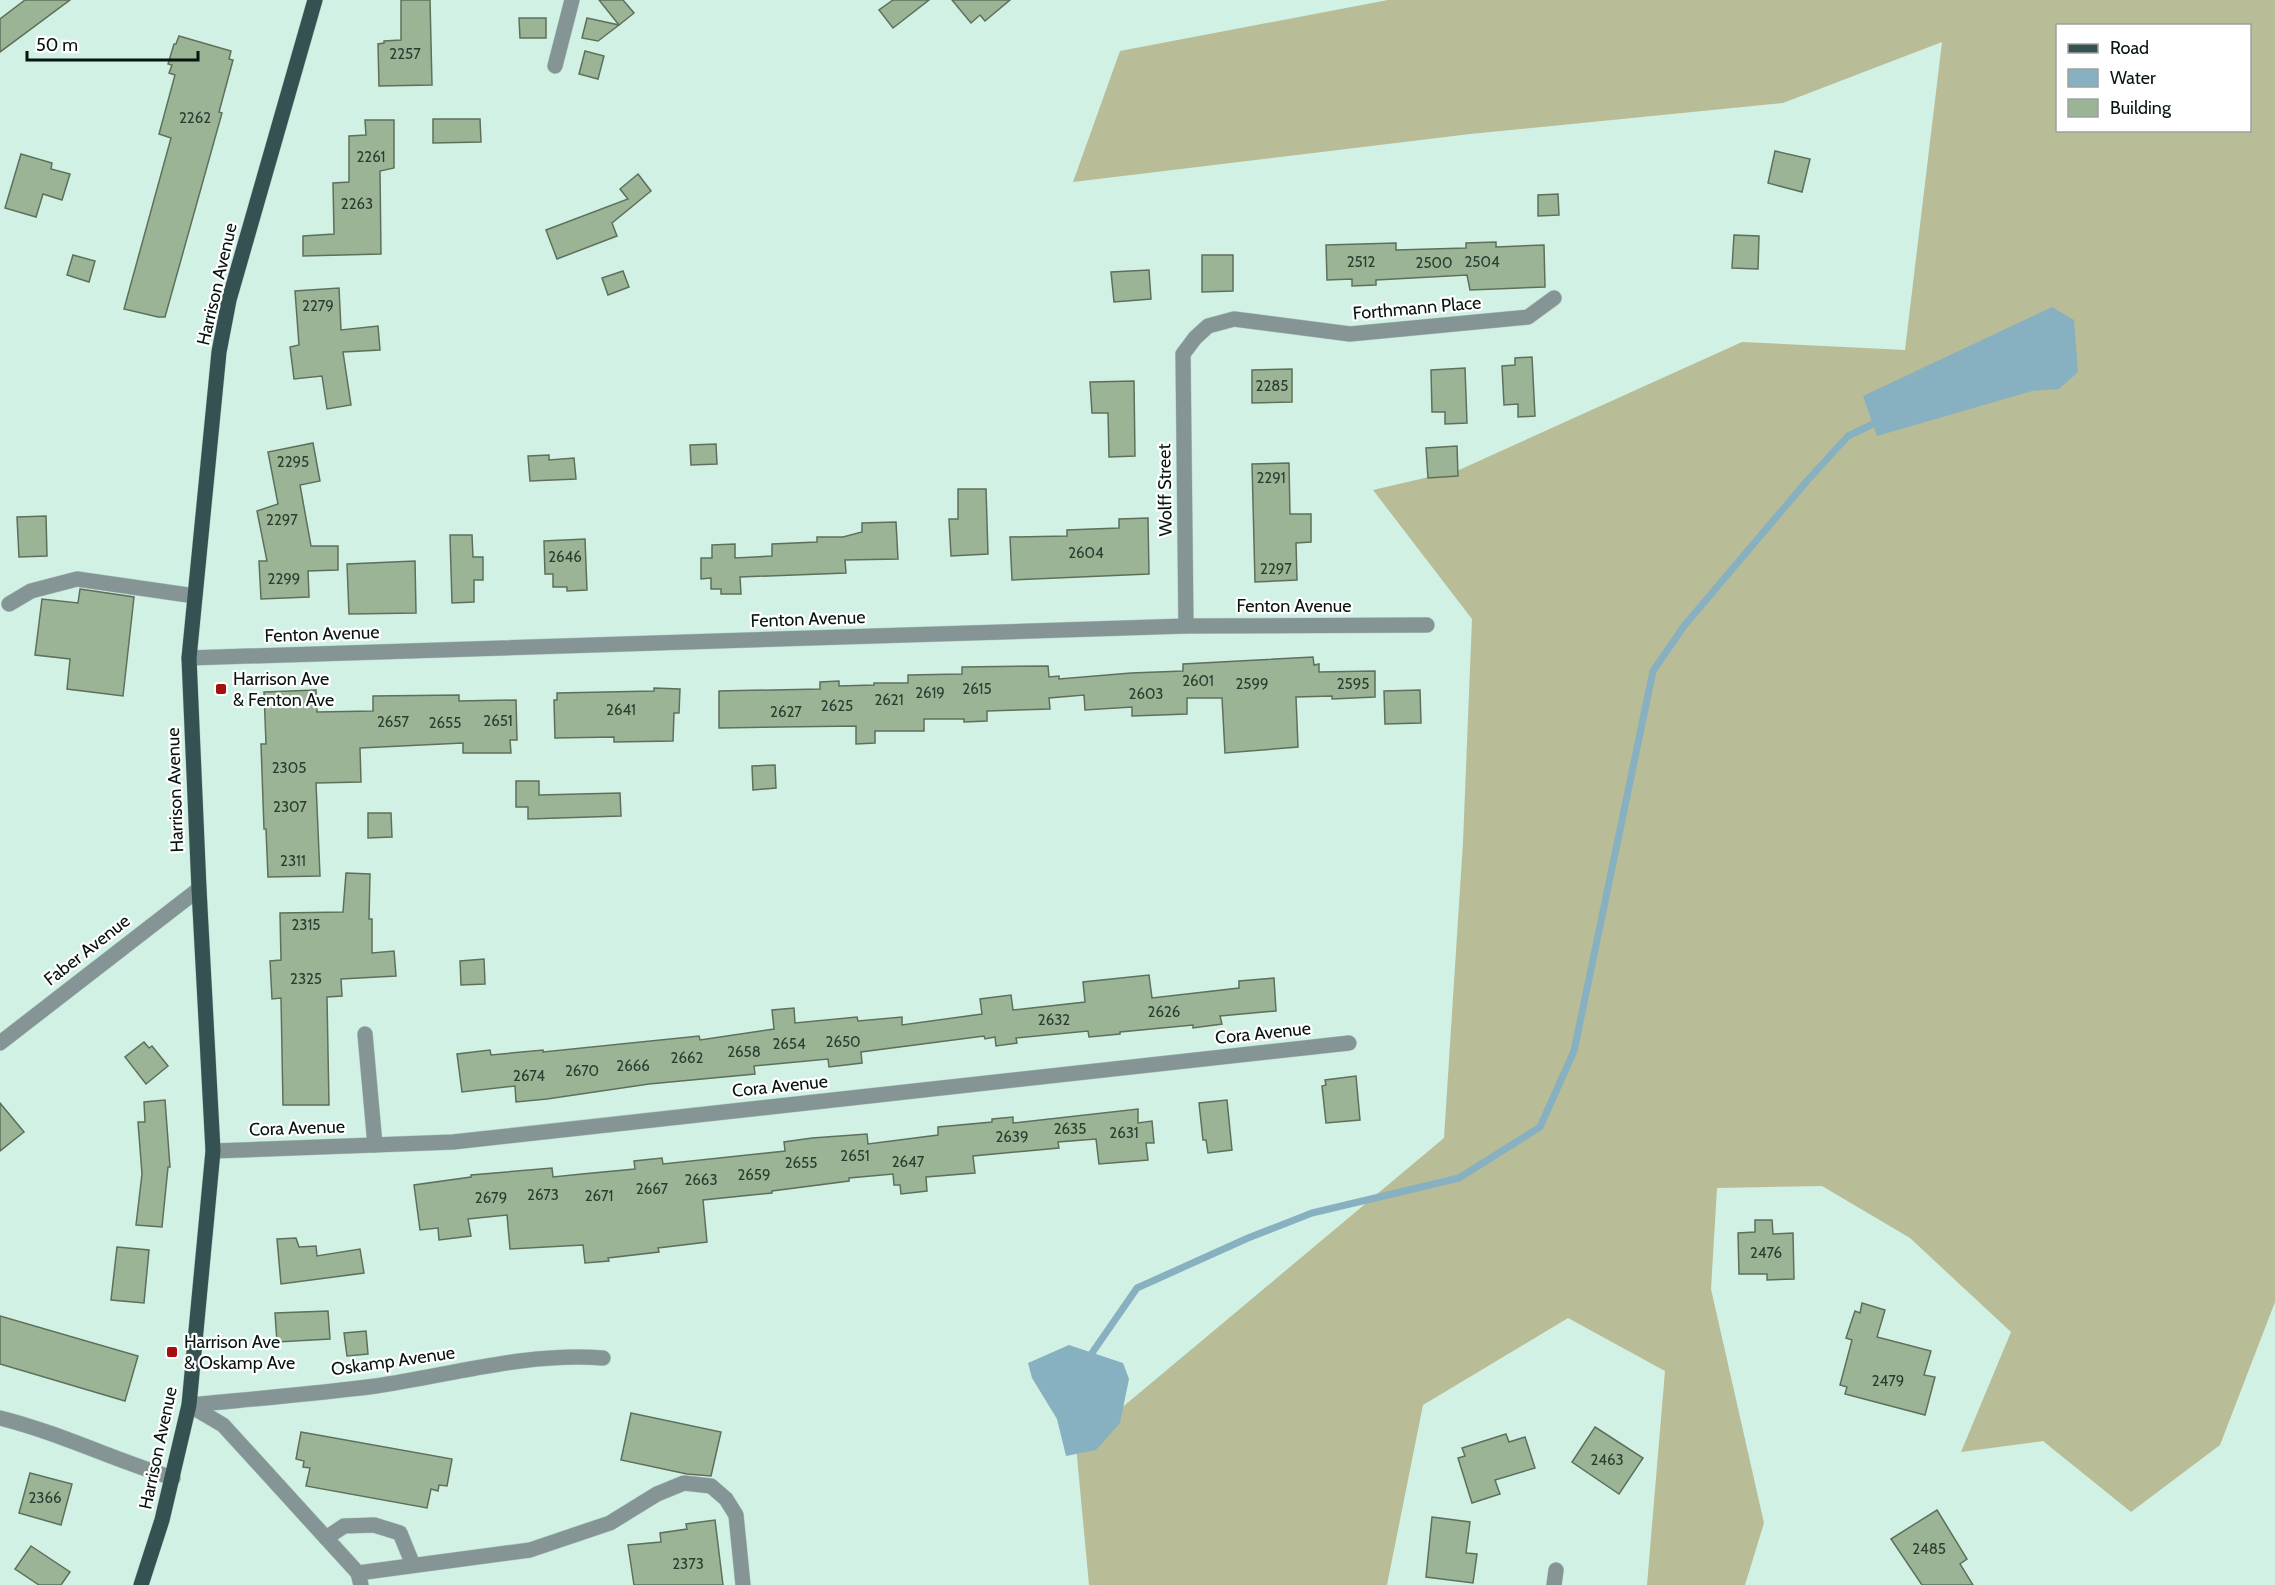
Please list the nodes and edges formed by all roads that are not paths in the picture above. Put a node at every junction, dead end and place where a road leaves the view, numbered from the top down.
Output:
1 (315, 0) edge
2 (572, 0) edge
3 (555, 66) dead end
4 (1554, 298) dead end
5 (1183, 354) joint
6 (195, 596) junction
7 (9, 604) dead end
8 (1428, 625) dead end
9 (1186, 626) junction
10 (189, 658) junction
11 (199, 889) junction
12 (365, 1034) dead end
13 (0, 1043) edge
14 (1349, 1043) dead end
15 (375, 1145) junction
16 (213, 1151) junction
17 (603, 1358) dead end
18 (189, 1406) junction
19 (0, 1418) edge
20 (173, 1478) junction
21 (326, 1538) junction
22 (413, 1565) junction
23 (359, 1579) edge
24 (141, 1585) edge
25 (743, 1585) edge

1 - 6 main road, Harrison Avenue
2 - 3 street
4 - 5 street, Forthmann Place
5 - 9 street, Wolff Street
6 - 7 street
6 - 10 main road, Harrison Avenue
8 - 9 street, Fenton Avenue
9 - 10 street, Fenton Avenue
10 - 11 main road, Harrison Avenue
11 - 13 street, Faber Avenue
11 - 16 main road, Harrison Avenue
12 - 15 street
14 - 15 street, Cora Avenue
15 - 16 street, Cora Avenue
16 - 18 main road, Harrison Avenue
17 - 18 street, Oskamp Avenue
18 - 20 main road, Harrison Avenue
18 - 21 street
19 - 20 street
20 - 24 main road, Harrison Avenue
21 - 22 street
21 - 23 street
22 - 23 street
22 - 25 street

